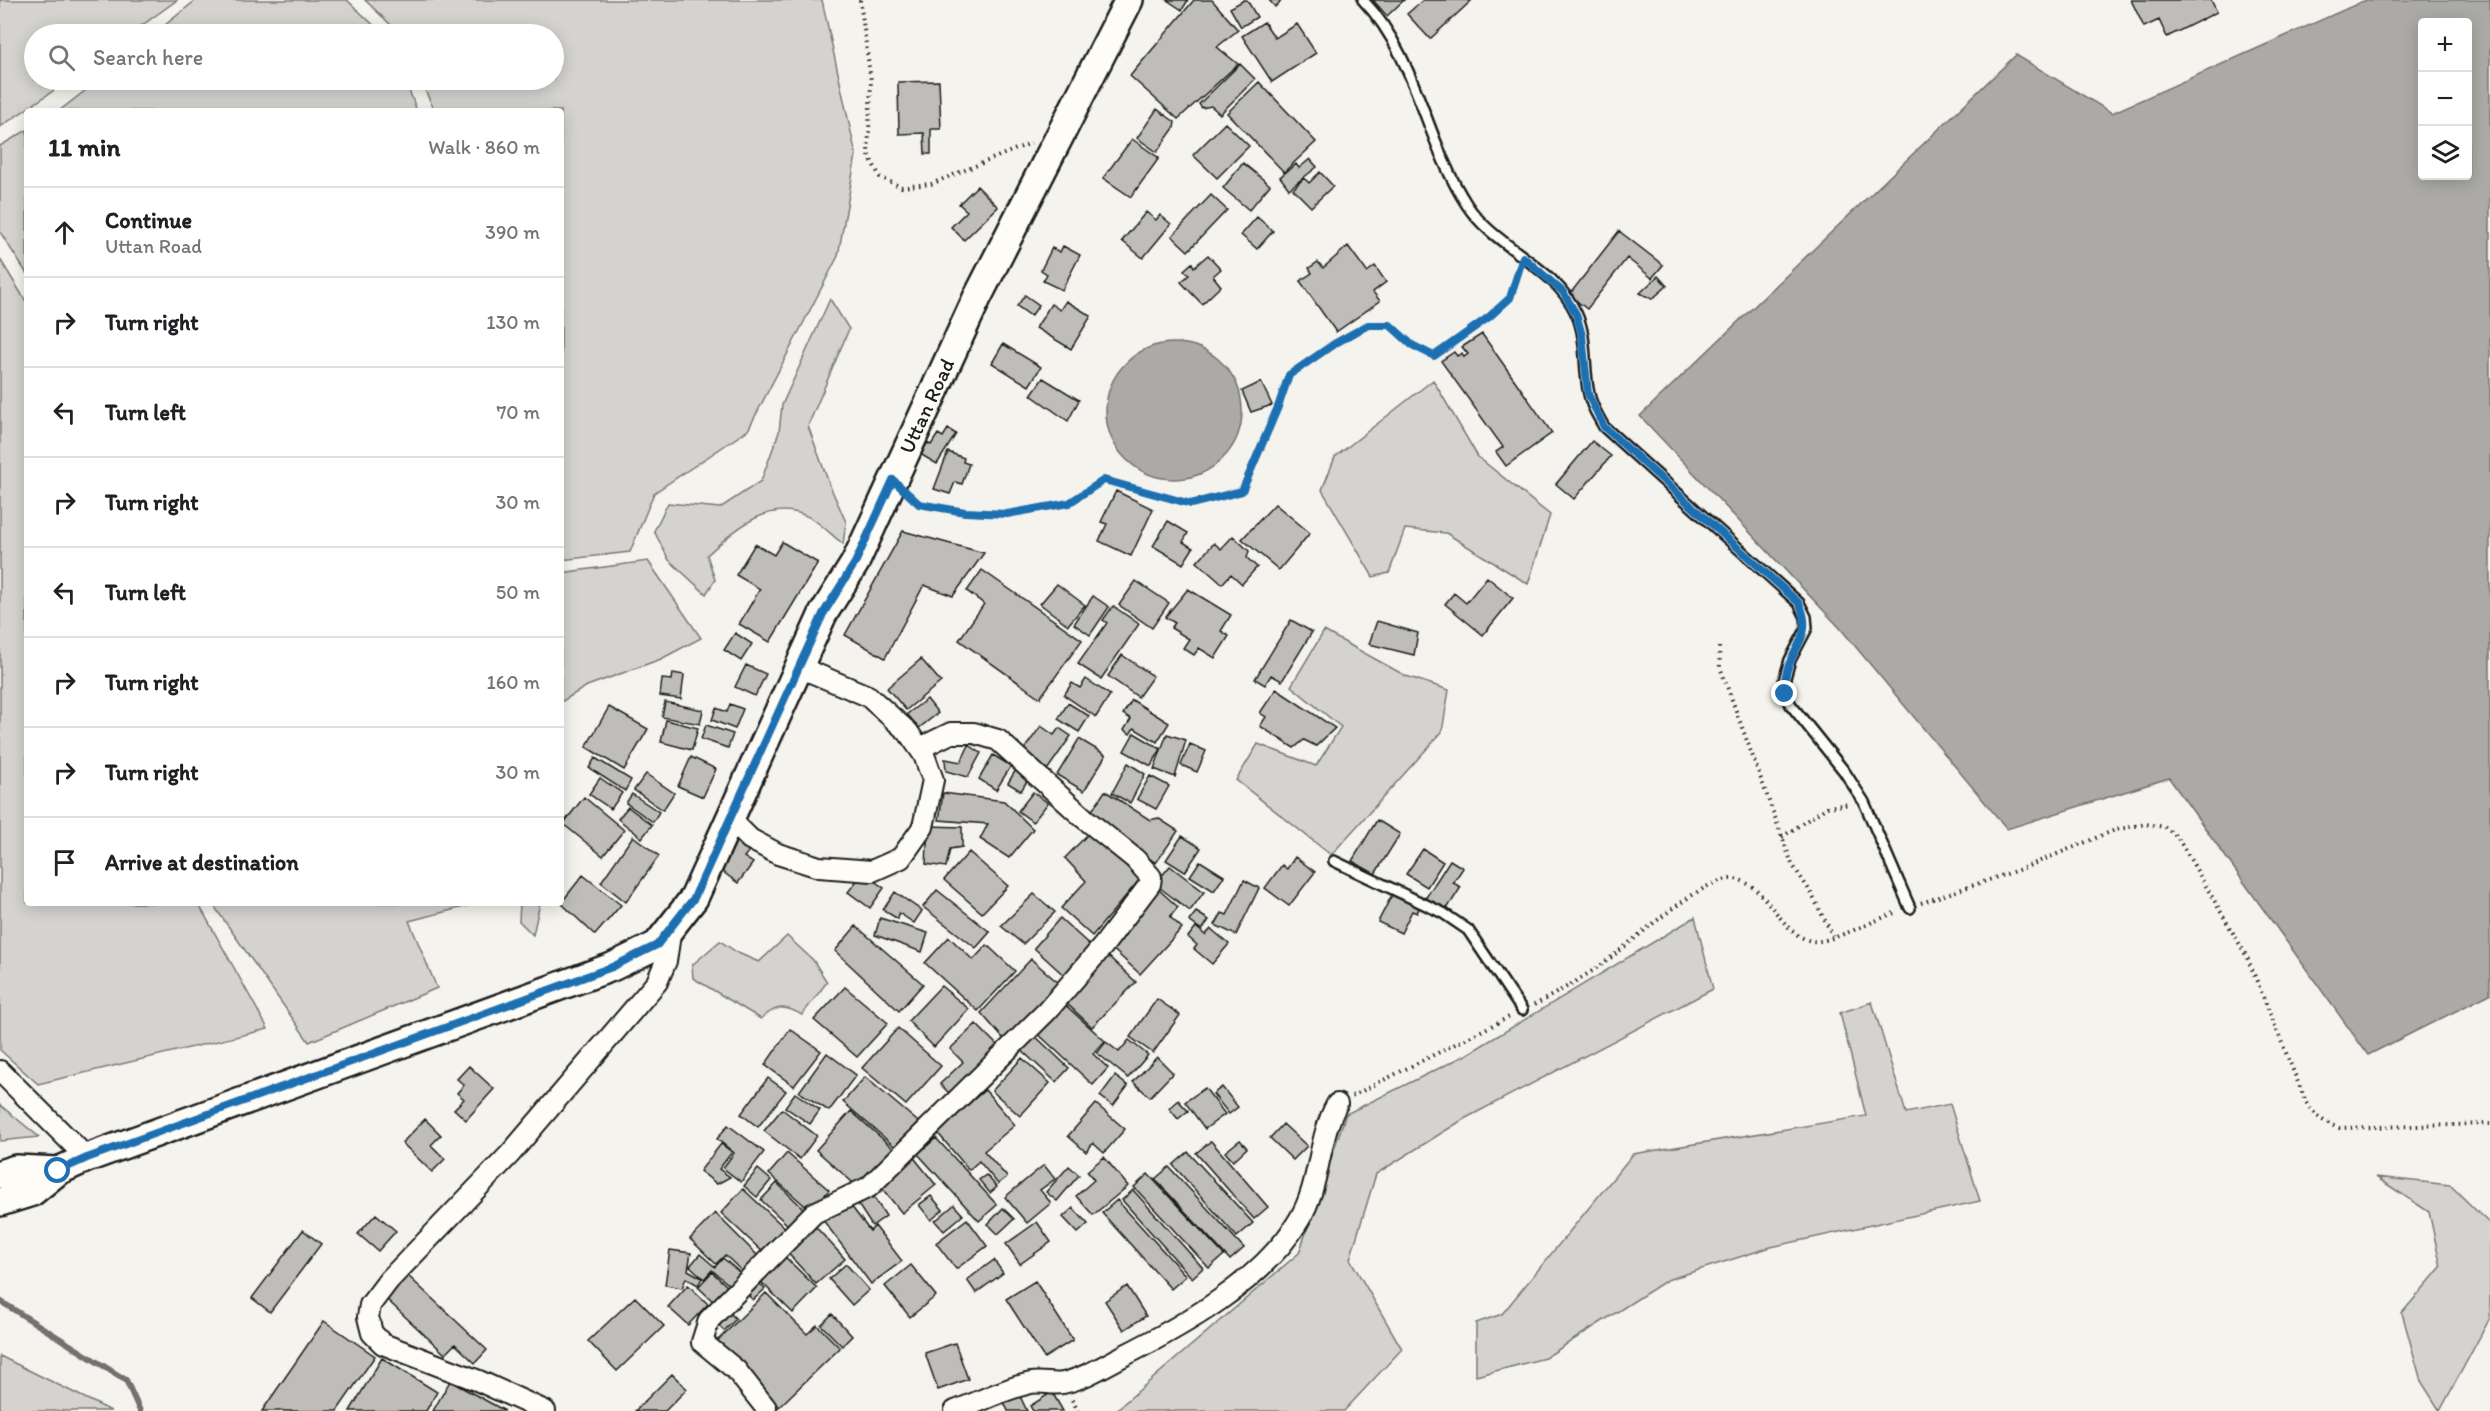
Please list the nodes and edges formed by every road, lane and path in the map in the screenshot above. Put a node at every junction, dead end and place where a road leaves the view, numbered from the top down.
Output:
1 (860, 0) edge
2 (1128, 0) edge
3 (1363, 0) edge
4 (1064, 127) junction
5 (1523, 257) junction
6 (893, 480) junction
7 (1719, 647) dead end
8 (799, 667) junction
9 (920, 748) junction
10 (1864, 802) junction
11 (730, 819) junction
12 (1782, 837) junction
13 (1334, 861) dead end
14 (1910, 908) junction
15 (671, 927) junction
16 (1833, 936) junction
17 (1522, 1011) junction
18 (0, 1071) edge
19 (1337, 1104) joint
20 (2490, 1124) edge
21 (87, 1158) junction
22 (58, 1171) junction
23 (0, 1174) edge
24 (0, 1202) edge
25 (766, 1410) edge
26 (545, 1411) edge
27 (955, 1411) edge

1 - 4 path
2 - 4 main road, Uttan Road
3 - 5 lane
4 - 6 main road, Uttan Road
5 - 6 path
5 - 10 lane
6 - 8 main road, Uttan Road
7 - 12 path
8 - 9 street
8 - 11 main road, Uttan Road
9 - 11 street
9 - 25 street
10 - 12 path
10 - 14 lane
11 - 15 main road, Uttan Road
12 - 16 path
13 - 17 lane
14 - 16 path
14 - 20 path
15 - 21 main road, Uttan Road
15 - 26 street
16 - 17 path
17 - 19 path
18 - 21 street
19 - 27 street
21 - 22 main road, Uttan Road
22 - 23 main road, Uttan Road
22 - 24 main road, Uttan Road

